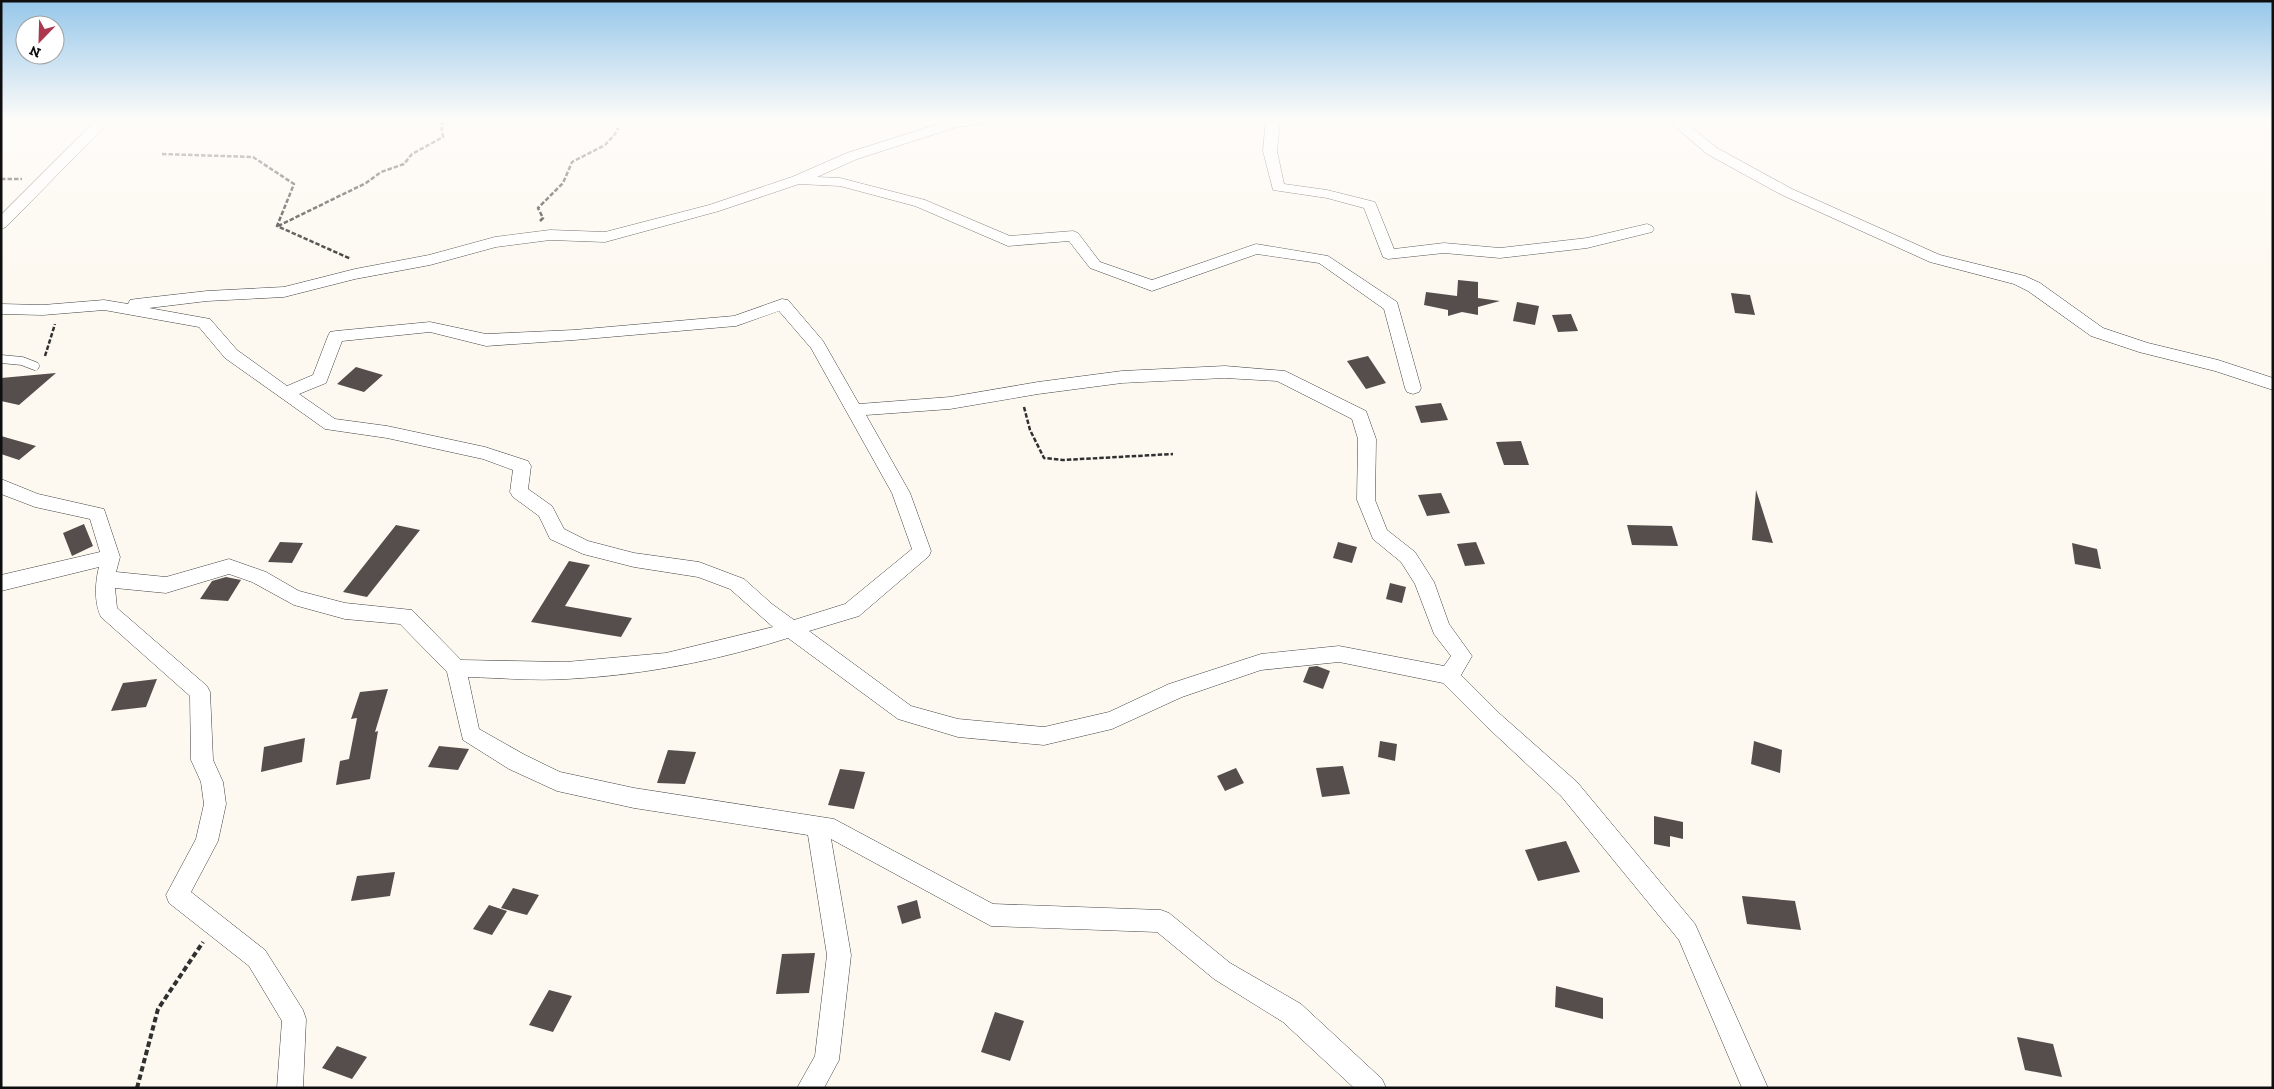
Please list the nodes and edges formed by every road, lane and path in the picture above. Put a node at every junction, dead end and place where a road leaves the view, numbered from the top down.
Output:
1 (53, 172) edge
2 (276, 172) edge
3 (382, 172) edge
4 (570, 172) edge
5 (816, 172) edge
6 (1275, 172) edge
7 (1751, 172) edge
8 (797, 180) junction
9 (1, 224) edge
10 (277, 226) junction
11 (1647, 229) dead end
12 (521, 239) junction
13 (363, 272) junction
14 (115, 307) junction
15 (1, 309) edge
16 (59, 309) junction
17 (1, 359) edge
18 (35, 366) joint
19 (2273, 384) edge
20 (1413, 388) dead end
21 (1018, 391) junction
22 (285, 393) junction
23 (854, 410) junction
24 (1173, 454) dead end
25 (1, 486) edge
26 (111, 557) junction
27 (105, 579) junction
28 (1, 583) edge
29 (789, 628) junction
30 (456, 668) junction
31 (1449, 676) junction
32 (818, 826) junction
33 (215, 925) junction
34 (137, 1088) edge
35 (290, 1088) edge
36 (810, 1088) edge
37 (1373, 1088) edge
38 (1755, 1088) edge

1 - 9 street
2 - 10 path
3 - 10 path
4 - 12 path
5 - 8 street
6 - 11 street
7 - 19 street
8 - 12 street
8 - 20 street
10 - 13 path
12 - 13 street
13 - 14 street
14 - 16 street
14 - 22 street
15 - 16 street
16 - 18 path
17 - 18 lane
21 - 23 street
21 - 24 path
21 - 31 street
22 - 23 street
22 - 29 street
23 - 29 street
25 - 26 street
26 - 27 street
26 - 28 street
27 - 30 street
27 - 33 street
29 - 30 street
29 - 31 street
30 - 32 street
31 - 38 street
32 - 36 street
32 - 37 street
33 - 34 path
33 - 35 street

